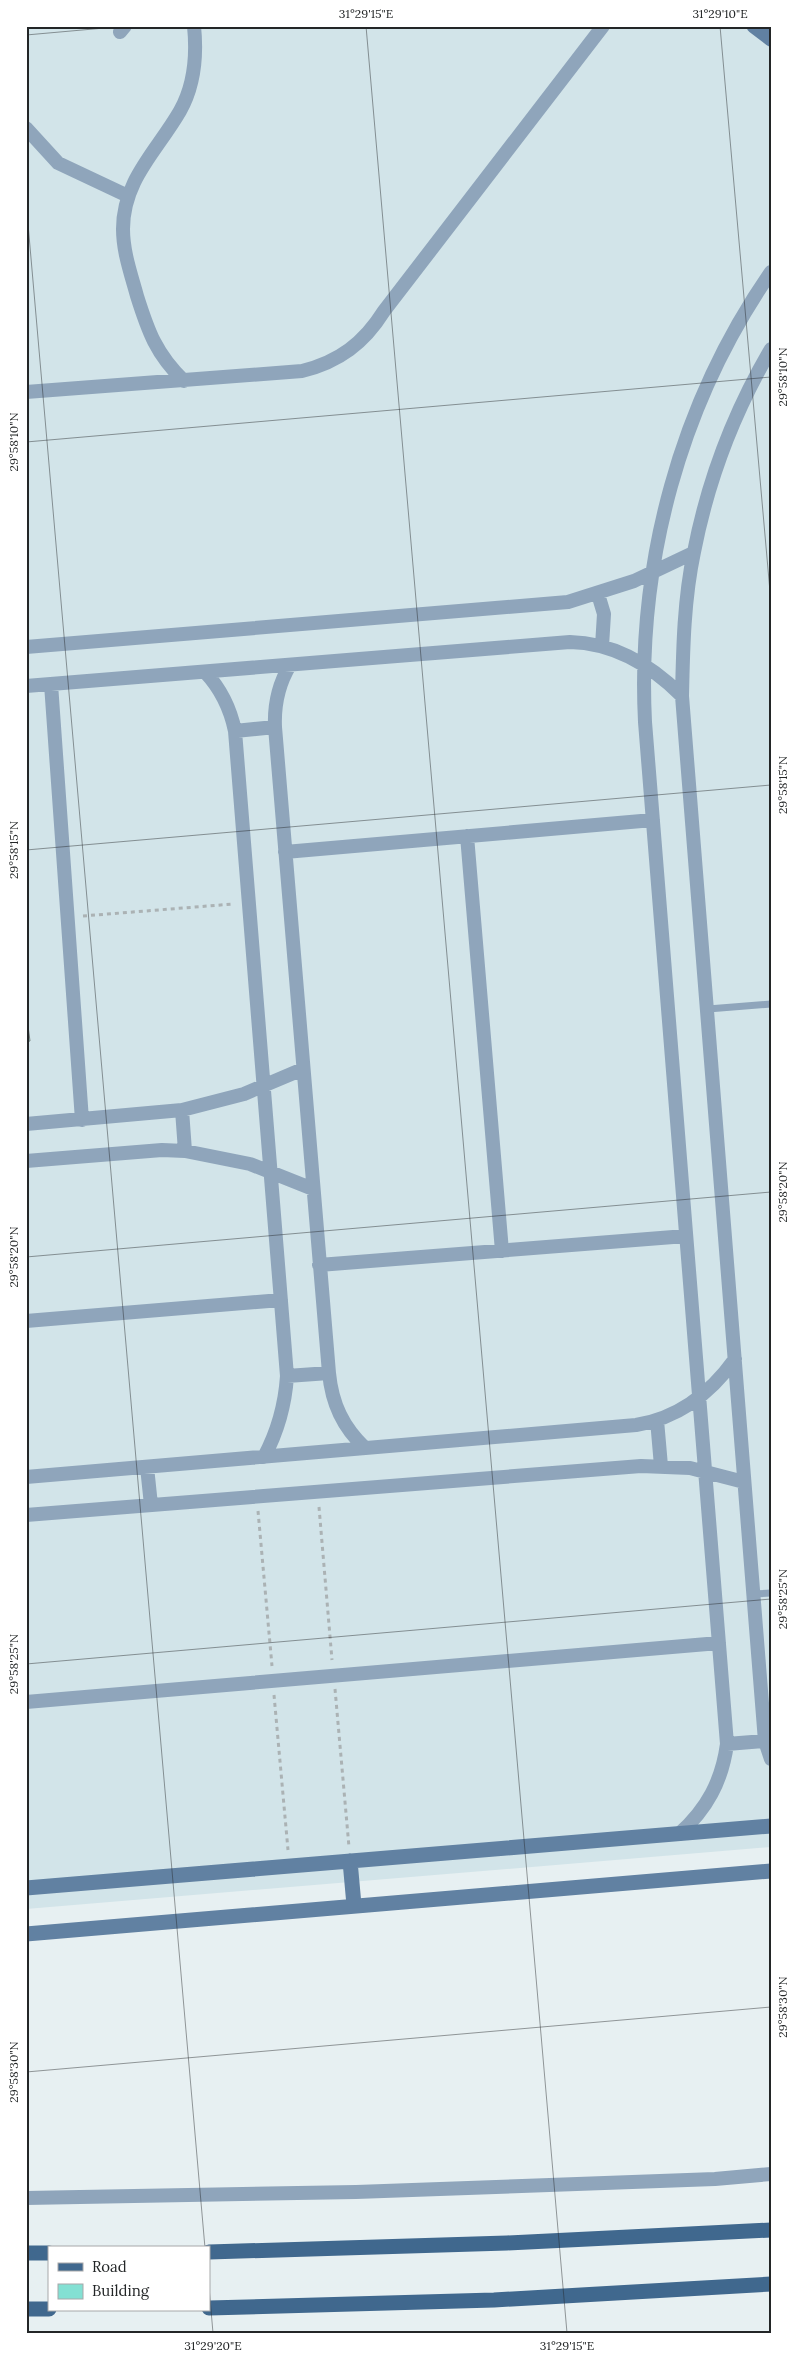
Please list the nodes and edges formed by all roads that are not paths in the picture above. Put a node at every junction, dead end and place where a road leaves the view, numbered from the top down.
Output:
1 (194, 26) edge
2 (603, 26) edge
3 (26, 128) edge
4 (128, 196) junction
5 (771, 272) edge
6 (771, 349) edge
7 (184, 381) junction
8 (26, 392) edge
9 (693, 553) junction
10 (651, 574) junction
11 (598, 594) junction
12 (602, 646) junction
13 (26, 647) edge
14 (290, 665) junction
15 (643, 665) junction
16 (205, 672) junction
17 (51, 684) junction
18 (26, 686) edge
19 (682, 696) junction
20 (275, 727) junction
21 (235, 731) junction
22 (653, 820) junction
23 (467, 836) junction
24 (285, 852) junction
25 (771, 1004) edge
26 (708, 1009) junction
27 (303, 1069) junction
28 (264, 1086) junction
29 (182, 1110) junction
30 (82, 1120) junction
31 (26, 1124) edge
32 (185, 1151) junction
33 (26, 1161) edge
34 (271, 1170) junction
35 (313, 1189) junction
36 (686, 1236) junction
37 (502, 1251) junction
38 (320, 1265) junction
39 (282, 1300) junction
40 (26, 1321) edge
41 (735, 1359) junction
42 (329, 1373) junction
43 (287, 1376) junction
44 (699, 1398) junction
45 (657, 1420) junction
46 (365, 1448) junction
47 (264, 1457) junction
48 (661, 1466) junction
49 (148, 1467) junction
50 (705, 1471) junction
51 (26, 1477) edge
52 (744, 1482) junction
53 (150, 1505) junction
54 (26, 1515) edge
55 (771, 1593) edge
56 (753, 1594) junction
57 (719, 1643) junction
58 (26, 1702) edge
59 (765, 1741) junction
60 (727, 1744) junction
61 (771, 1759) edge
62 (771, 1826) edge
63 (679, 1834) junction
64 (350, 1861) junction
65 (771, 1871) edge
66 (26, 1888) edge
67 (354, 1905) junction
68 (26, 1934) edge
69 (771, 2174) edge
70 (26, 2198) edge
71 (771, 2230) edge
72 (210, 2252) edge
73 (26, 2253) edge
74 (48, 2253) edge
75 (771, 2284) edge
76 (210, 2308) edge
77 (26, 2309) edge
78 (48, 2309) edge

1 - 4 street
2 - 7 street
3 - 4 street
4 - 7 street
5 - 10 street
6 - 9 street
7 - 8 street
9 - 10 street
9 - 19 street
10 - 11 street
10 - 15 street
11 - 12 street
11 - 13 street
12 - 14 street
12 - 15 street
14 - 16 street
14 - 20 street
15 - 19 street
15 - 22 street
16 - 17 street
16 - 21 street
17 - 18 street
17 - 30 street
19 - 26 street
20 - 21 street
20 - 24 street
21 - 28 street
22 - 23 street
22 - 36 street
23 - 24 street
23 - 37 street
24 - 27 street
25 - 26 lane
26 - 41 street
27 - 28 street
27 - 35 street
28 - 29 street
28 - 34 street
29 - 30 street
29 - 32 street
30 - 31 street
32 - 33 street
32 - 34 street
34 - 35 street
34 - 39 street
35 - 38 street
36 - 37 street
36 - 44 street
37 - 38 street
38 - 42 street
39 - 40 street
39 - 43 street
41 - 44 street
41 - 52 street
42 - 43 street
42 - 46 street
43 - 47 street
44 - 45 street
44 - 50 street
45 - 46 street
45 - 48 street
46 - 47 street
47 - 49 street
48 - 50 street
48 - 53 street
49 - 51 street
49 - 53 street
50 - 52 street
50 - 57 street
52 - 56 street
53 - 54 street
55 - 56 lane
56 - 59 street
57 - 58 street
57 - 60 street
59 - 60 street
59 - 61 street
60 - 63 street
62 - 63 street
63 - 64 street
64 - 66 street
64 - 67 street
65 - 67 street
67 - 68 street
69 - 70 street
71 - 72 main road
73 - 74 main road
75 - 76 main road
77 - 78 main road

